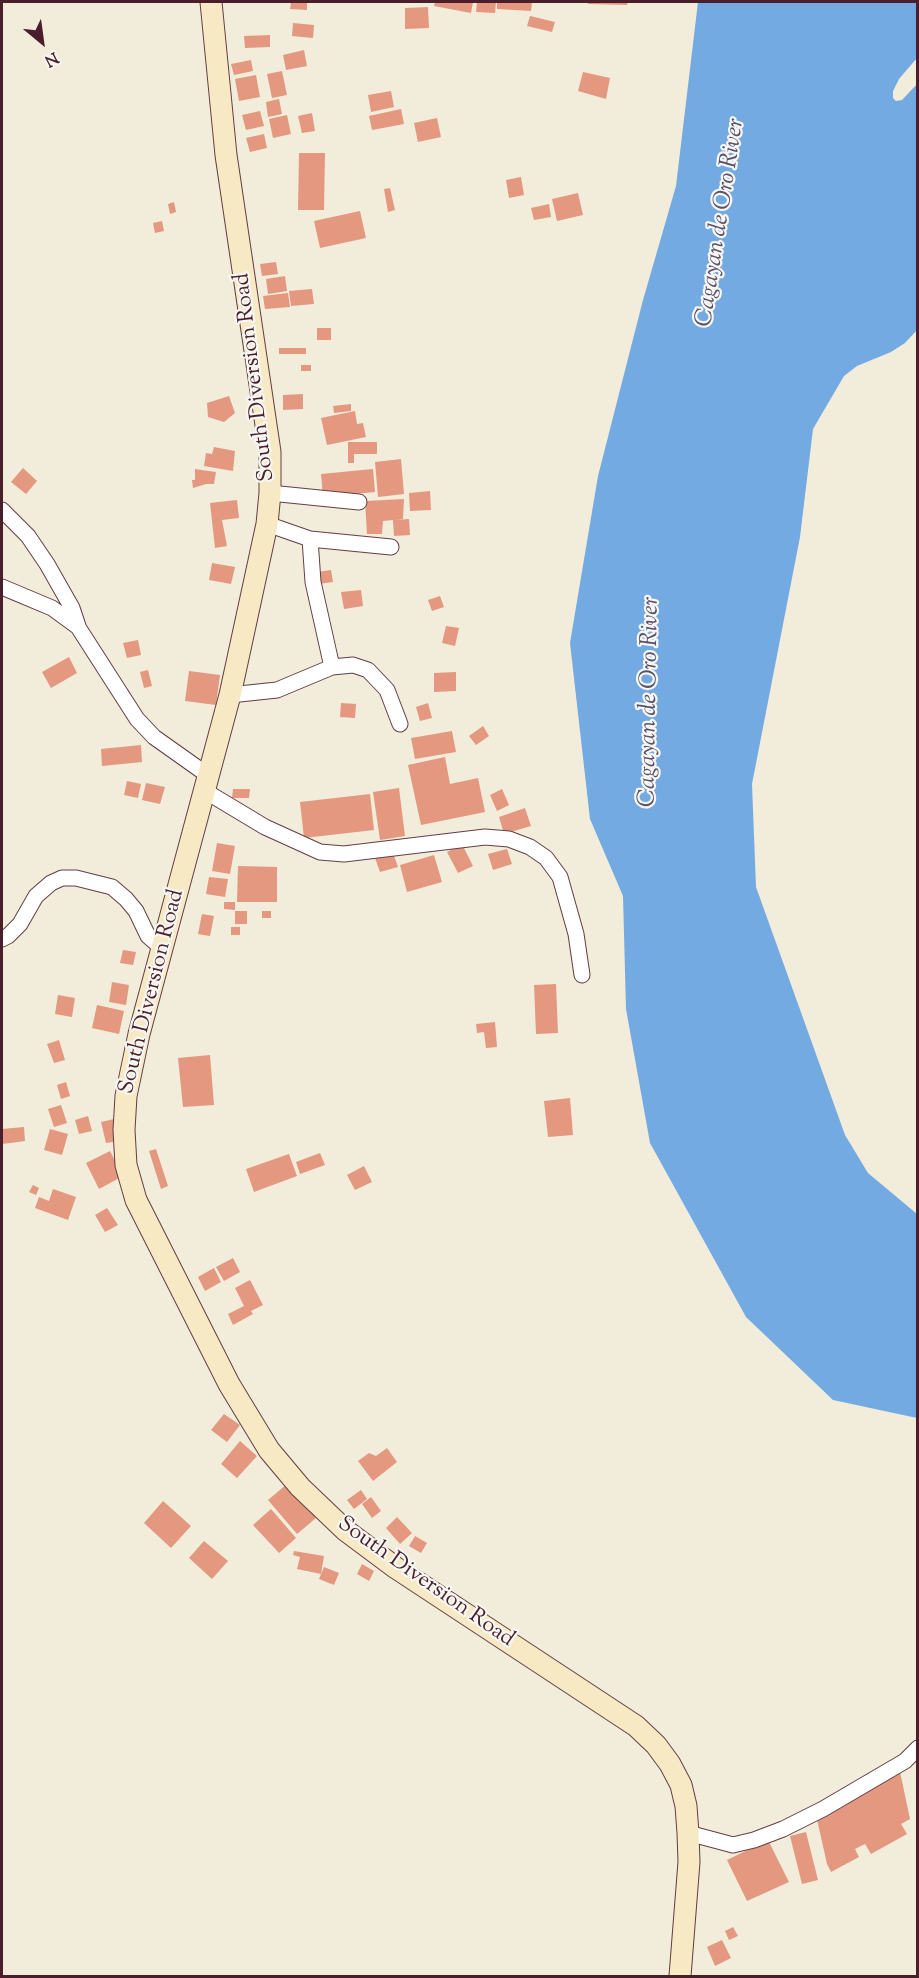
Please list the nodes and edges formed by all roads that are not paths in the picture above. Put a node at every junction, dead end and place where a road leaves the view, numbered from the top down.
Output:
1 (211, 2) edge
2 (270, 493) junction
3 (359, 502) dead end
4 (2, 510) edge
5 (267, 524) junction
6 (310, 539) junction
7 (391, 548) dead end
8 (2, 587) edge
9 (78, 627) junction
10 (332, 667) junction
11 (230, 696) junction
12 (399, 724) dead end
13 (207, 783) junction
14 (2, 939) edge
15 (163, 949) junction
16 (582, 975) dead end
17 (918, 1748) edge
18 (688, 1833) junction
19 (680, 1977) edge

1 - 2 main road, South Diversion Road
2 - 3 street
2 - 5 main road, South Diversion Road
4 - 9 street
5 - 6 street
5 - 11 main road, South Diversion Road
6 - 7 street
6 - 10 street
8 - 9 street
9 - 13 street
10 - 11 street
10 - 12 street
11 - 13 main road, South Diversion Road
13 - 15 main road, South Diversion Road
13 - 16 street
14 - 15 street
15 - 18 main road, South Diversion Road
17 - 18 street
18 - 19 main road, South Diversion Road

